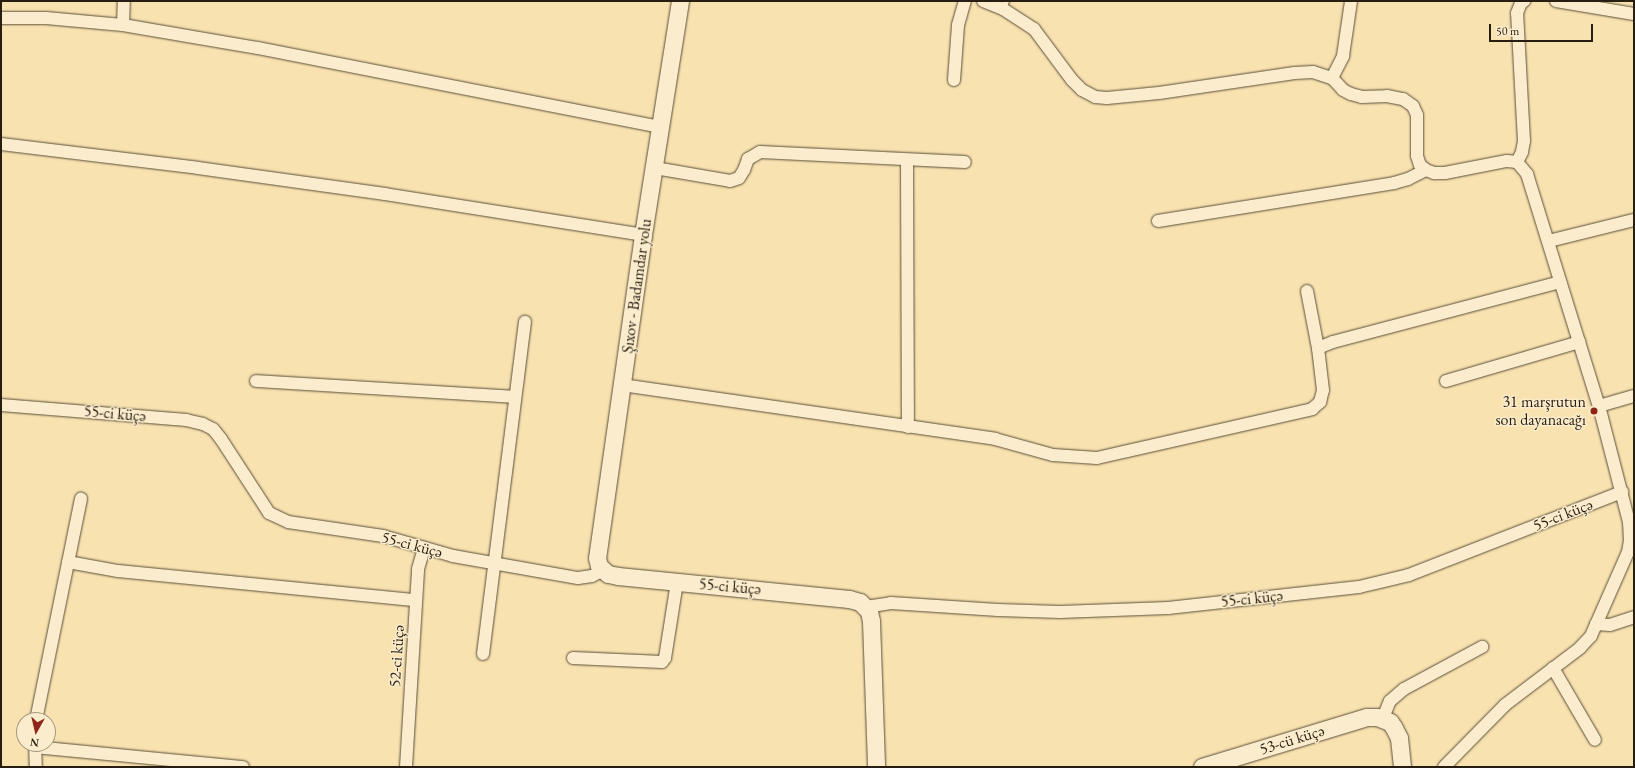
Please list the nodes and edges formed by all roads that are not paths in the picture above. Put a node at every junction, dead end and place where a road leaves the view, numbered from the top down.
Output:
1 (124, 1) edge
2 (680, 1) edge
3 (965, 1) edge
4 (983, 1) edge
5 (1351, 1) edge
6 (1524, 1) edge
7 (1556, 1) edge
8 (1004, 5) edge
9 (1634, 14) edge
10 (1, 18) edge
11 (122, 25) junction
12 (1332, 78) junction
13 (954, 80) dead end
14 (661, 127) junction
15 (1, 144) edge
16 (907, 160) junction
17 (965, 162) dead end
18 (1517, 162) junction
19 (655, 168) junction
20 (1426, 170) junction
21 (1634, 220) edge
22 (1158, 221) dead end
23 (643, 235) junction
24 (1549, 241) junction
25 (1560, 282) junction
26 (1307, 291) dead end
27 (525, 322) dead end
28 (1579, 342) junction
29 (1318, 348) junction
30 (256, 381) dead end
31 (1446, 381) dead end
32 (622, 385) junction
33 (515, 396) junction
34 (1634, 396) edge
35 (1, 404) edge
36 (1599, 406) junction
37 (908, 427) junction
38 (1622, 492) junction
39 (81, 499) dead end
40 (424, 548) junction
41 (68, 562) junction
42 (493, 564) junction
43 (602, 571) junction
44 (677, 582) junction
45 (416, 600) junction
46 (866, 607) junction
47 (1634, 617) edge
48 (1596, 624) junction
49 (1482, 647) dead end
50 (483, 654) dead end
51 (573, 658) dead end
52 (1553, 668) junction
53 (38, 712) edge
54 (1383, 718) junction
55 (1595, 740) dead end
56 (56, 747) edge
57 (35, 752) edge
58 (36, 767) edge
59 (243, 767) edge
60 (406, 767) edge
61 (876, 767) edge
62 (1202, 767) edge
63 (1402, 767) edge
64 (1444, 767) edge

1 - 11 street
2 - 14 street, Şıxov - Badamdar yolu
3 - 13 street
4 - 8 street
5 - 12 street
6 - 18 street
7 - 9 street
8 - 12 street
10 - 11 street
11 - 14 street
12 - 20 street
14 - 19 street, Şıxov - Badamdar yolu
15 - 23 street
16 - 17 street
16 - 19 street
16 - 37 street
18 - 20 street
18 - 24 street
19 - 23 street, Şıxov - Badamdar yolu
20 - 22 street
21 - 24 street
23 - 32 street, Şıxov - Badamdar yolu
24 - 25 street
25 - 28 street
25 - 29 street
26 - 29 street
27 - 33 street
28 - 31 street
28 - 36 street
29 - 37 street
30 - 33 street
32 - 37 street
32 - 43 street, Şıxov - Badamdar yolu
33 - 42 street
34 - 36 street
35 - 40 street, 55-ci küçə
36 - 38 street
38 - 46 street, 55-ci küçə
38 - 48 street
39 - 41 street
40 - 42 street, 55-ci küçə
40 - 45 street, 52-ci küçə
41 - 45 street
41 - 53 street
42 - 43 street, 55-ci küçə
42 - 50 street
43 - 44 street, 55-ci küçə
44 - 46 street, 55-ci küçə
44 - 51 street
45 - 60 street, 52-ci küçə
46 - 61 street
47 - 48 street
48 - 52 street
49 - 54 street
52 - 55 street
52 - 64 street
54 - 62 street, 53-cü küçə
54 - 63 street
56 - 59 street
57 - 58 street

